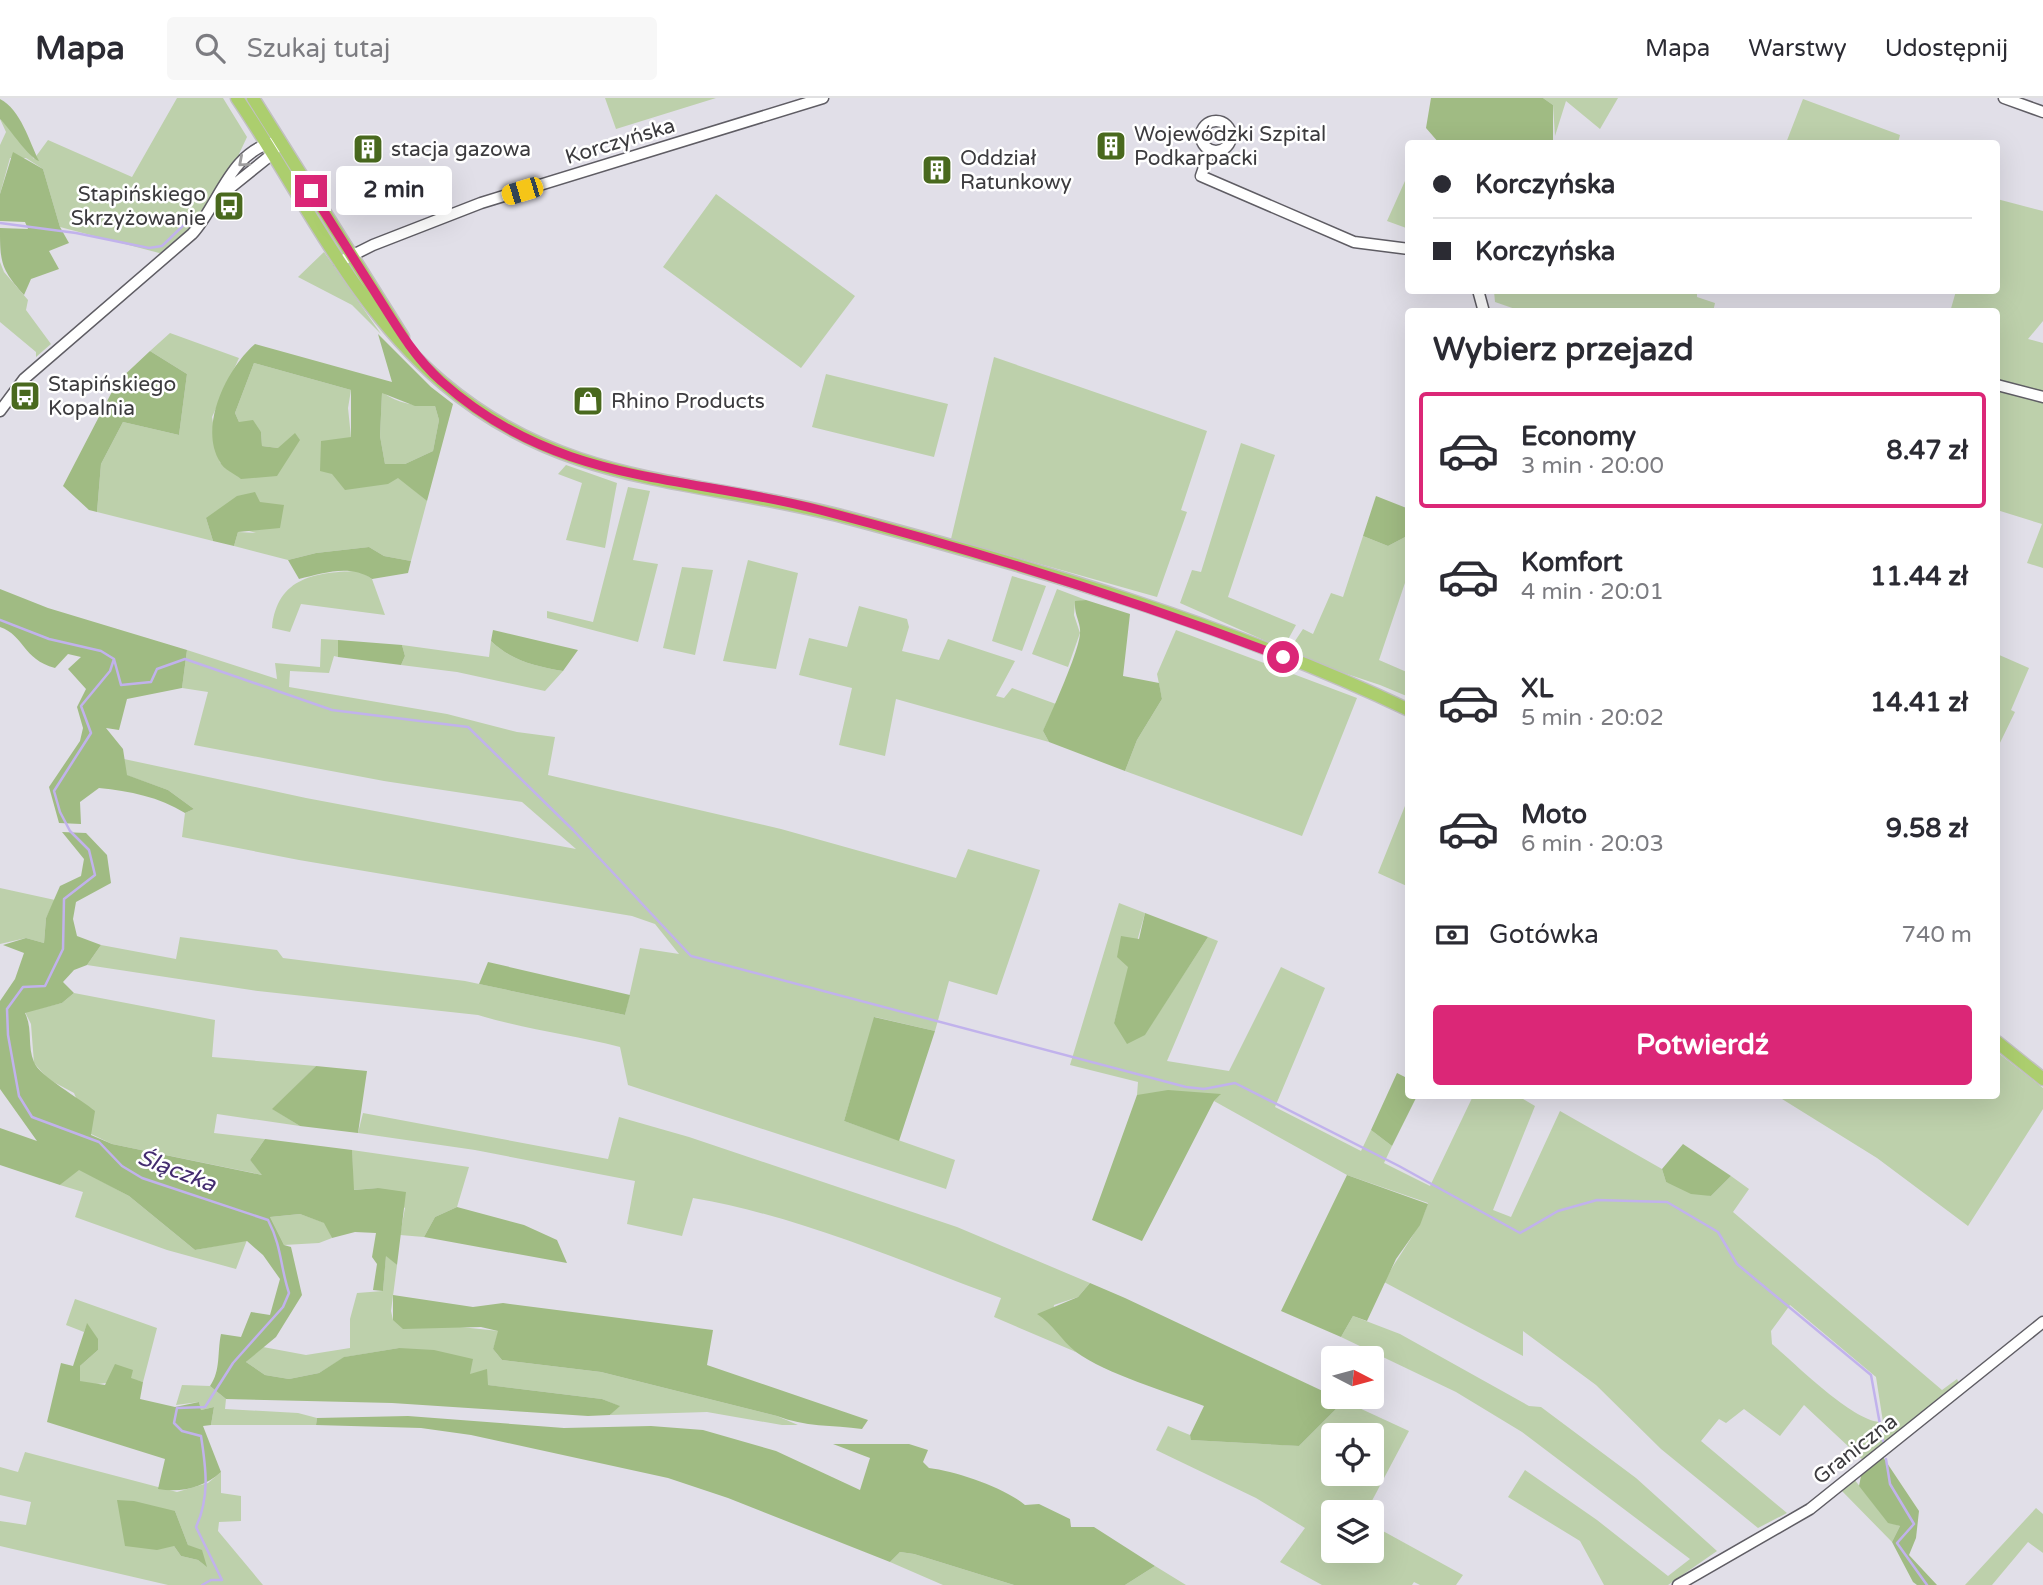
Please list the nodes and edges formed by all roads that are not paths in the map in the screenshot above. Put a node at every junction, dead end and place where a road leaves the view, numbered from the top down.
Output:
1 (237, 98) edge
2 (253, 98) edge
3 (823, 98) edge
4 (2004, 98) edge
5 (2043, 112) edge
6 (281, 141) junction
7 (268, 150) junction
8 (1210, 150) dead end
9 (1405, 248) edge
10 (351, 255) junction
11 (339, 262) junction
12 (414, 355) junction
13 (2000, 386) edge
14 (2043, 397) edge
15 (0, 411) edge
16 (1405, 708) edge
17 (2000, 1044) edge
18 (2043, 1079) edge
19 (2043, 1322) edge
20 (1678, 1585) edge

1 - 7 main road
2 - 6 main road
3 - 10 street, Korczyńska
4 - 5 street
6 - 7 street
6 - 10 main road
7 - 11 main road
7 - 15 street
8 - 9 street
10 - 11 street, Korczyńska
10 - 12 main road
11 - 12 main road
12 - 16 main road
13 - 14 street
17 - 18 main road
19 - 20 street, Graniczna

